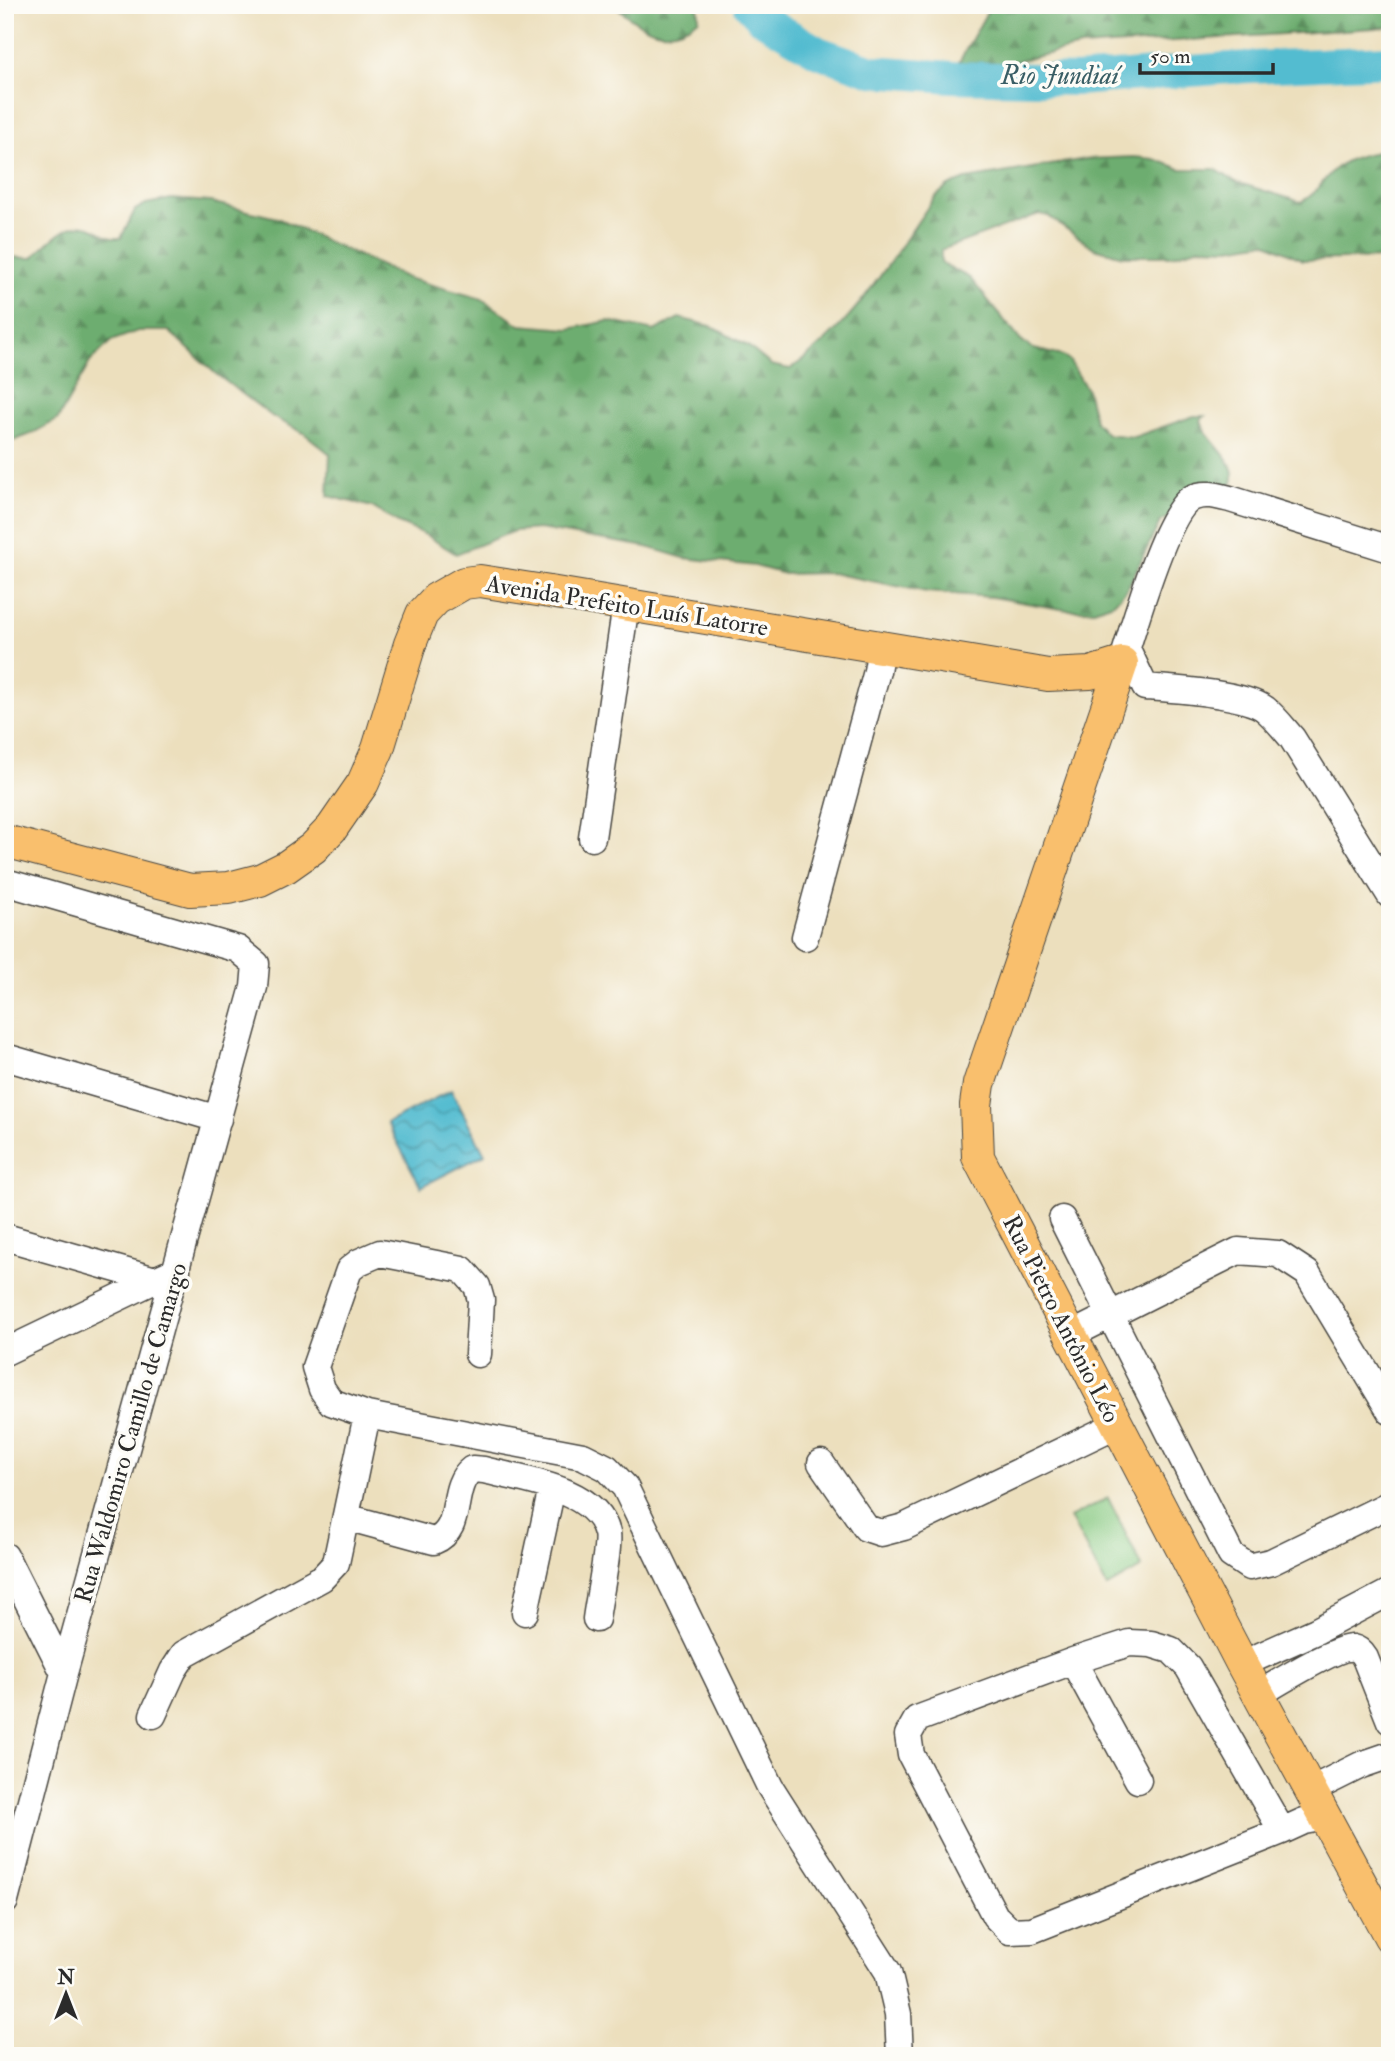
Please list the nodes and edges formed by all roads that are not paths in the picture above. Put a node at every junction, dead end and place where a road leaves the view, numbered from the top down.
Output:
1 (1390, 550) edge
2 (626, 604) junction
3 (881, 647) junction
4 (1124, 656) junction
5 (1048, 675) junction
6 (1103, 721) junction
7 (592, 838) dead end
8 (5, 841) edge
9 (5, 882) edge
10 (1390, 895) edge
11 (806, 937) dead end
12 (5, 1057) edge
13 (218, 1119) junction
14 (1062, 1219) dead end
15 (5, 1237) edge
16 (166, 1275) junction
17 (1112, 1315) junction
18 (1071, 1335) junction
19 (5, 1352) edge
20 (478, 1354) dead end
21 (1390, 1411) edge
22 (367, 1415) junction
23 (1116, 1425) junction
24 (821, 1463) dead end
25 (552, 1488) junction
26 (1390, 1504) edge
27 (345, 1517) junction
28 (5, 1556) edge
29 (1390, 1592) edge
30 (524, 1612) dead end
31 (596, 1619) dead end
32 (1337, 1620) junction
33 (1350, 1648) junction
34 (1073, 1661) junction
35 (1242, 1664) junction
36 (64, 1673) junction
37 (1259, 1694) junction
38 (153, 1715) dead end
39 (1390, 1721) edge
40 (1390, 1755) edge
41 (1138, 1780) dead end
42 (1319, 1803) junction
43 (1282, 1831) junction
44 (5, 1901) edge
45 (1390, 1937) edge
46 (900, 2056) edge

1 - 4 street
2 - 3 main road, Avenida Prefeito Luís Latorre
2 - 7 street
2 - 8 main road, Avenida Prefeito Luís Latorre
3 - 5 main road, Avenida Prefeito Luís Latorre
3 - 11 street
4 - 5 main road, Avenida Prefeito Luís Latorre
4 - 6 main road, Rua Pietro Antônio Léo
4 - 10 street
5 - 6 main road, Avenida Prefeito Luís Latorre
6 - 18 main road, Rua Pietro Antônio Léo
9 - 13 street, Rua Waldomiro Camillo de Camargo
12 - 13 street
13 - 16 street, Rua Waldomiro Camillo de Camargo
14 - 17 street
15 - 16 street
16 - 19 street
16 - 36 street, Rua Waldomiro Camillo de Camargo
17 - 18 street
17 - 21 street
17 - 26 street
18 - 23 main road, Rua Pietro Antônio Léo
20 - 22 street
22 - 27 street
22 - 46 street
23 - 24 street
23 - 35 main road, Rua Pietro Antônio Léo
25 - 27 street
25 - 30 street
25 - 31 street
27 - 38 street
28 - 36 street
29 - 32 street
32 - 33 street
32 - 35 street
33 - 37 street
33 - 39 street
34 - 41 street
34 - 43 street
34 - 43 street
35 - 37 main road, Rua Pietro Antônio Léo
36 - 44 street, Rua Waldomiro Camillo de Camargo
37 - 42 main road, Rua Pietro Antônio Léo
40 - 42 street
42 - 43 street
42 - 45 main road, Rua Pietro Antônio Léo

